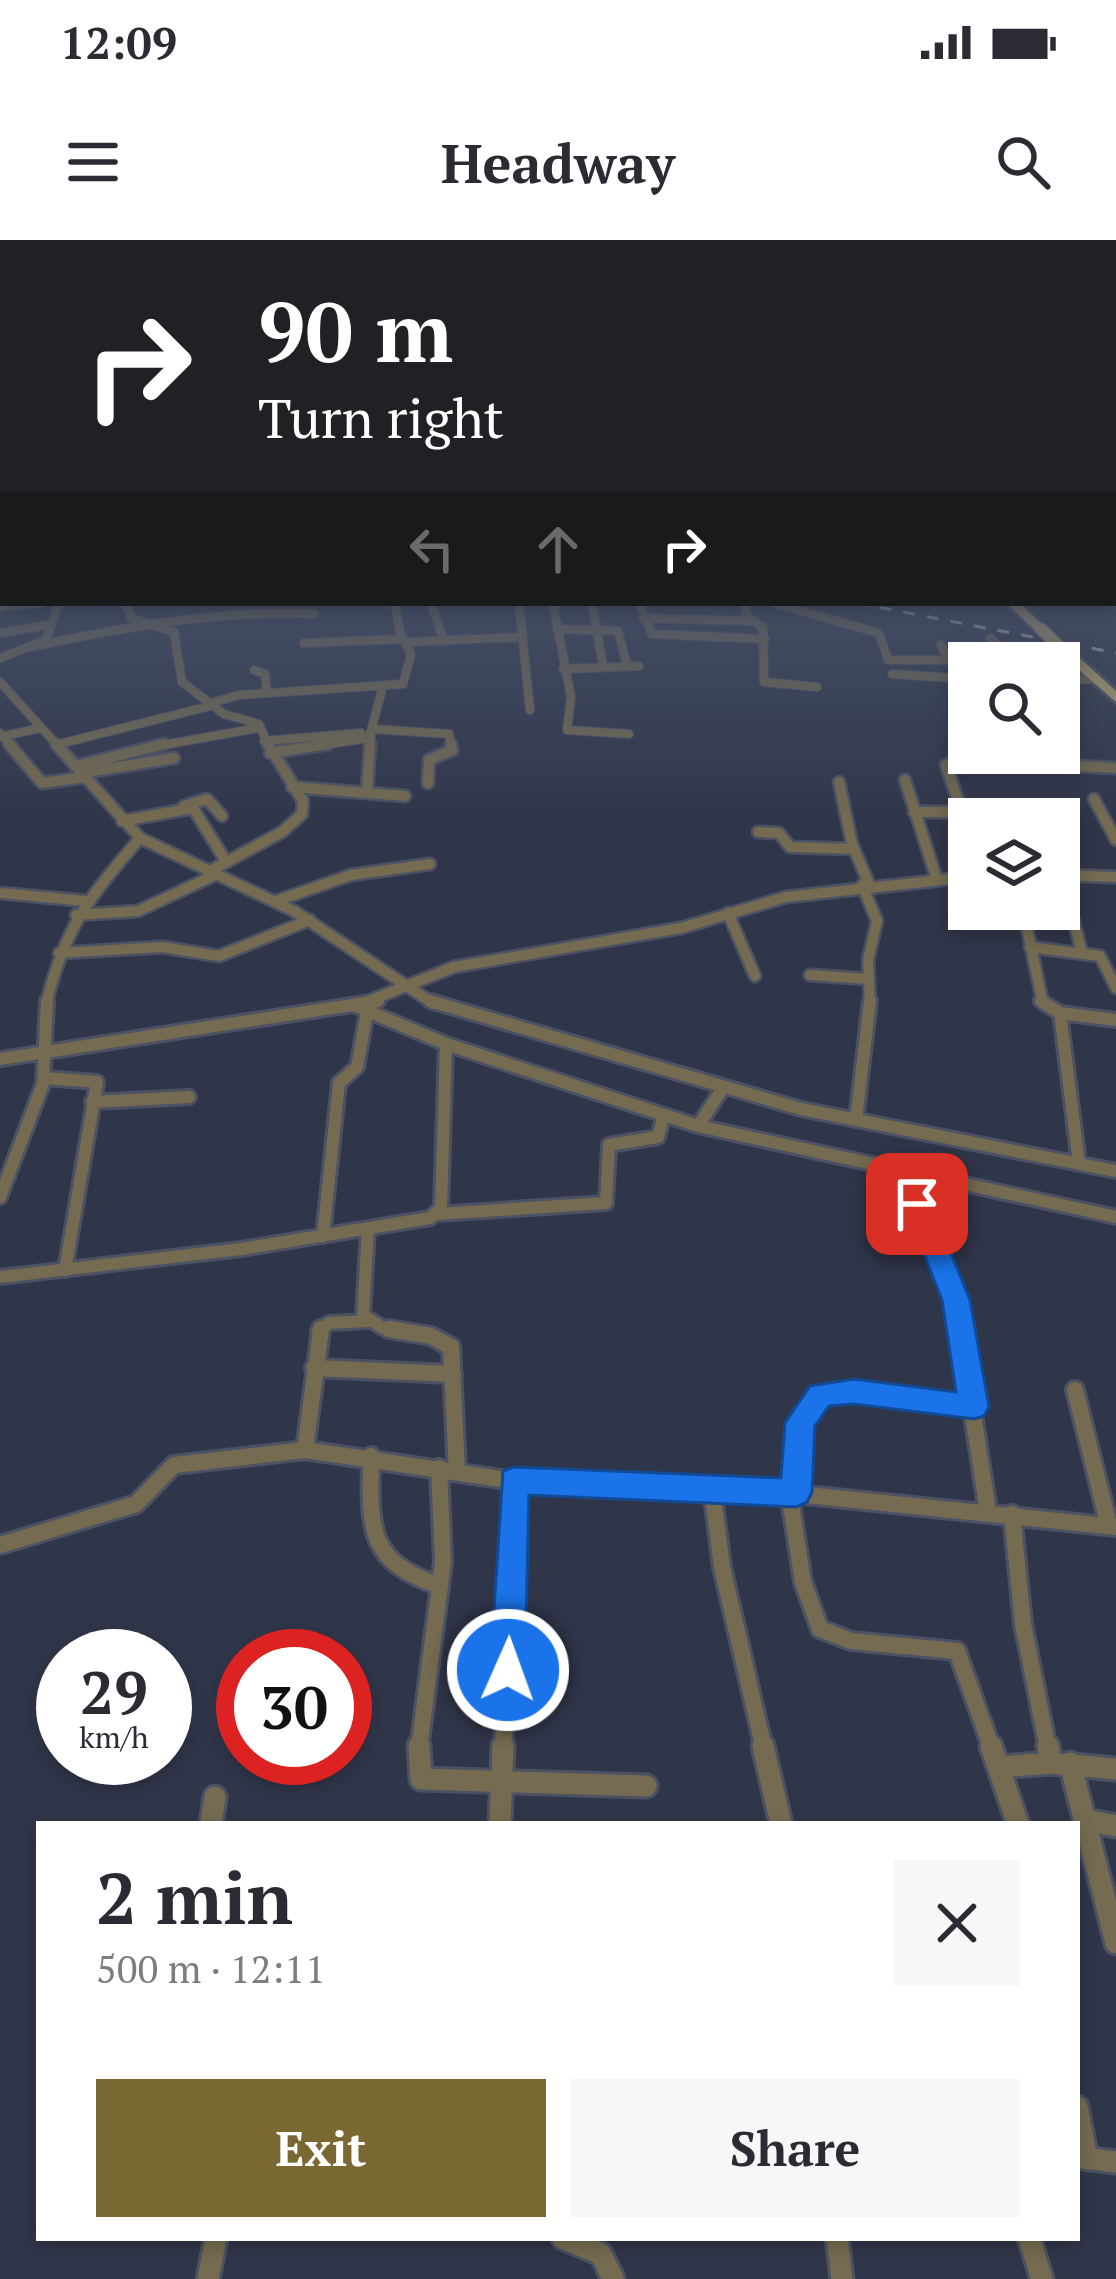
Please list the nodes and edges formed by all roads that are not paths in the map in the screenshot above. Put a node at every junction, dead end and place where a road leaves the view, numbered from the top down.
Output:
1 (4, 639) edge
2 (46, 639) edge
3 (65, 639) edge
4 (175, 639) edge
5 (480, 639) edge
6 (524, 639) edge
7 (559, 639) edge
8 (599, 639) edge
9 (621, 639) edge
10 (749, 639) edge
11 (881, 639) edge
12 (1052, 639) edge
13 (765, 640) joint
14 (404, 641) junction
15 (444, 641) joint
16 (304, 644) dead end
17 (941, 645) dead end
18 (30, 647) junction
19 (12, 653) junction
20 (0, 658) edge
21 (947, 660) junction
22 (948, 663) edge
23 (627, 666) junction
24 (639, 666) dead end
25 (603, 667) junction
26 (563, 668) junction
27 (254, 670) dead end
28 (892, 674) dead end
29 (948, 678) edge
30 (1080, 679) edge
31 (1095, 679) junction
32 (0, 682) edge
33 (817, 686) dead end
34 (382, 690) junction
35 (267, 693) junction
36 (1116, 698) edge
37 (213, 704) junction
38 (530, 710) dead end
39 (40, 728) junction
40 (260, 728) junction
41 (372, 732) junction
42 (629, 734) dead end
43 (2, 736) edge
44 (264, 741) junction
45 (55, 745) junction
46 (270, 753) junction
47 (174, 758) dead end
48 (1080, 766) edge
49 (1116, 768) edge
50 (81, 772) junction
51 (949, 774) edge
52 (905, 780) dead end
53 (839, 782) dead end
54 (428, 783) dead end
55 (292, 787) junction
56 (367, 790) junction
57 (404, 796) dead end
58 (1094, 800) dead end
59 (184, 806) junction
60 (914, 812) junction
61 (222, 816) dead end
62 (122, 821) junction
63 (758, 832) dead end
64 (140, 838) junction
65 (1116, 840) edge
66 (854, 850) junction
67 (225, 860) junction
68 (430, 864) dead end
69 (213, 873) junction
70 (1080, 876) edge
71 (1116, 877) edge
72 (948, 879) edge
73 (938, 880) junction
74 (866, 885) junction
75 (0, 893) edge
76 (86, 901) junction
77 (276, 901) junction
78 (728, 913) junction
79 (76, 914) junction
80 (310, 920) junction
81 (1027, 930) edge
82 (1076, 930) edge
83 (1030, 947) junction
84 (59, 953) junction
85 (1082, 953) junction
86 (810, 975) dead end
87 (755, 976) dead end
88 (868, 979) junction
89 (409, 988) junction
90 (1116, 988) edge
91 (362, 1009) junction
92 (1060, 1013) junction
93 (1116, 1020) edge
94 (446, 1044) junction
95 (43, 1052) junction
96 (0, 1059) edge
97 (44, 1078) junction
98 (723, 1088) junction
99 (189, 1097) dead end
100 (92, 1102) junction
101 (664, 1115) junction
102 (856, 1120) junction
103 (698, 1126) junction
104 (1079, 1163) junction
105 (1116, 1171) edge
106 (905, 1174) junction
107 (0, 1197) edge
108 (437, 1214) junction
109 (1116, 1217) edge
110 (368, 1229) junction
111 (322, 1236) junction
112 (65, 1270) junction
113 (0, 1277) edge
114 (368, 1321) junction
115 (314, 1368) junction
116 (453, 1374) junction
117 (1075, 1390) dead end
118 (974, 1407) junction
119 (305, 1450) junction
120 (371, 1456) junction
121 (448, 1470) junction
122 (514, 1481) junction
123 (712, 1489) junction
124 (792, 1492) junction
125 (988, 1511) junction
126 (1012, 1514) junction
127 (1113, 1527) edge
128 (0, 1545) edge
129 (440, 1586) junction
130 (1061, 1763) junction
131 (1000, 1767) junction
132 (1116, 1769) edge
133 (501, 1781) junction
134 (646, 1786) dead end
135 (215, 1797) dead end
136 (1085, 1820) junction
137 (212, 1821) edge
138 (500, 1821) edge
139 (780, 1821) edge
140 (1017, 1821) edge
141 (1116, 1826) edge
142 (1116, 1943) edge
143 (1082, 2158) edge
144 (1116, 2162) edge
145 (215, 2241) edge
146 (576, 2241) edge
147 (837, 2241) edge
148 (1031, 2241) edge
149 (208, 2279) edge
150 (613, 2279) edge
151 (842, 2279) edge
152 (1042, 2279) edge

1 - 19 street
2 - 18 street
3 - 18 street
4 - 37 street
5 - 15 street
6 - 38 street
7 - 26 street
8 - 25 street
9 - 23 street
10 - 13 street
11 - 21 street
12 - 31 highway, bridge
13 - 33 street
14 - 15 street
14 - 16 street
14 - 34 street
17 - 21 street
18 - 19 street
19 - 20 street
21 - 22 street
23 - 24 street
23 - 25 street
25 - 26 street
26 - 42 street
27 - 35 street
28 - 29 street
30 - 31 street
31 - 36 highway
32 - 39 street
34 - 35 street
34 - 41 street
35 - 37 street
37 - 40 street
37 - 45 street
39 - 43 street
39 - 45 street
40 - 44 street
40 - 50 street
41 - 44 street
41 - 46 street
41 - 54 street
41 - 56 street
43 - 50 street
44 - 46 street
45 - 50 street
46 - 55 street
47 - 50 street
48 - 49 street
50 - 62 street
51 - 60 street
52 - 60 street
53 - 66 street
55 - 56 street
55 - 67 street
56 - 57 street
58 - 65 street
59 - 61 street
59 - 62 street
59 - 67 street
60 - 73 street
62 - 64 street
63 - 66 street
64 - 69 street
64 - 76 street
66 - 74 street
67 - 69 street
68 - 77 street
69 - 77 street
69 - 79 street
70 - 71 street
72 - 73 street
73 - 74 street
74 - 78 street
74 - 88 street
75 - 76 street
76 - 79 street
77 - 80 street
78 - 87 street
78 - 89 street
79 - 84 street
80 - 84 street
80 - 89 street
81 - 83 street
82 - 85 street
83 - 85 street
83 - 92 street
84 - 95 street
85 - 90 street
86 - 88 street
88 - 102 street
89 - 91 street
89 - 98 street
91 - 94 street
91 - 95 street
91 - 111 street
92 - 93 street
92 - 104 street
94 - 101 street
94 - 108 street
95 - 96 street
95 - 97 street
97 - 100 street
97 - 107 street
98 - 102 street
98 - 103 street
99 - 100 street
100 - 112 street
101 - 103 street
101 - 108 street
102 - 104 street
103 - 106 street
104 - 105 street
106 - 109 street
106 - 118 street
108 - 110 street
110 - 111 street
110 - 114 street
111 - 112 street
112 - 113 street
114 - 115 street
114 - 116 street
115 - 116 street
115 - 119 street
116 - 121 street
117 - 127 street
118 - 124 street
118 - 125 street
119 - 120 street
119 - 128 street
120 - 121 street
120 - 129 street
121 - 122 street
121 - 129 street
122 - 123 street
122 - 133 street
123 - 124 street
123 - 139 street
124 - 125 street
124 - 131 street
125 - 126 street
126 - 127 street
126 - 130 street
129 - 133 street
130 - 131 street
130 - 132 street
130 - 136 street
131 - 140 street
133 - 134 street
133 - 138 street
135 - 137 street
136 - 141 street
136 - 142 street
143 - 144 street
145 - 149 street
146 - 150 street
147 - 151 street
148 - 152 street

